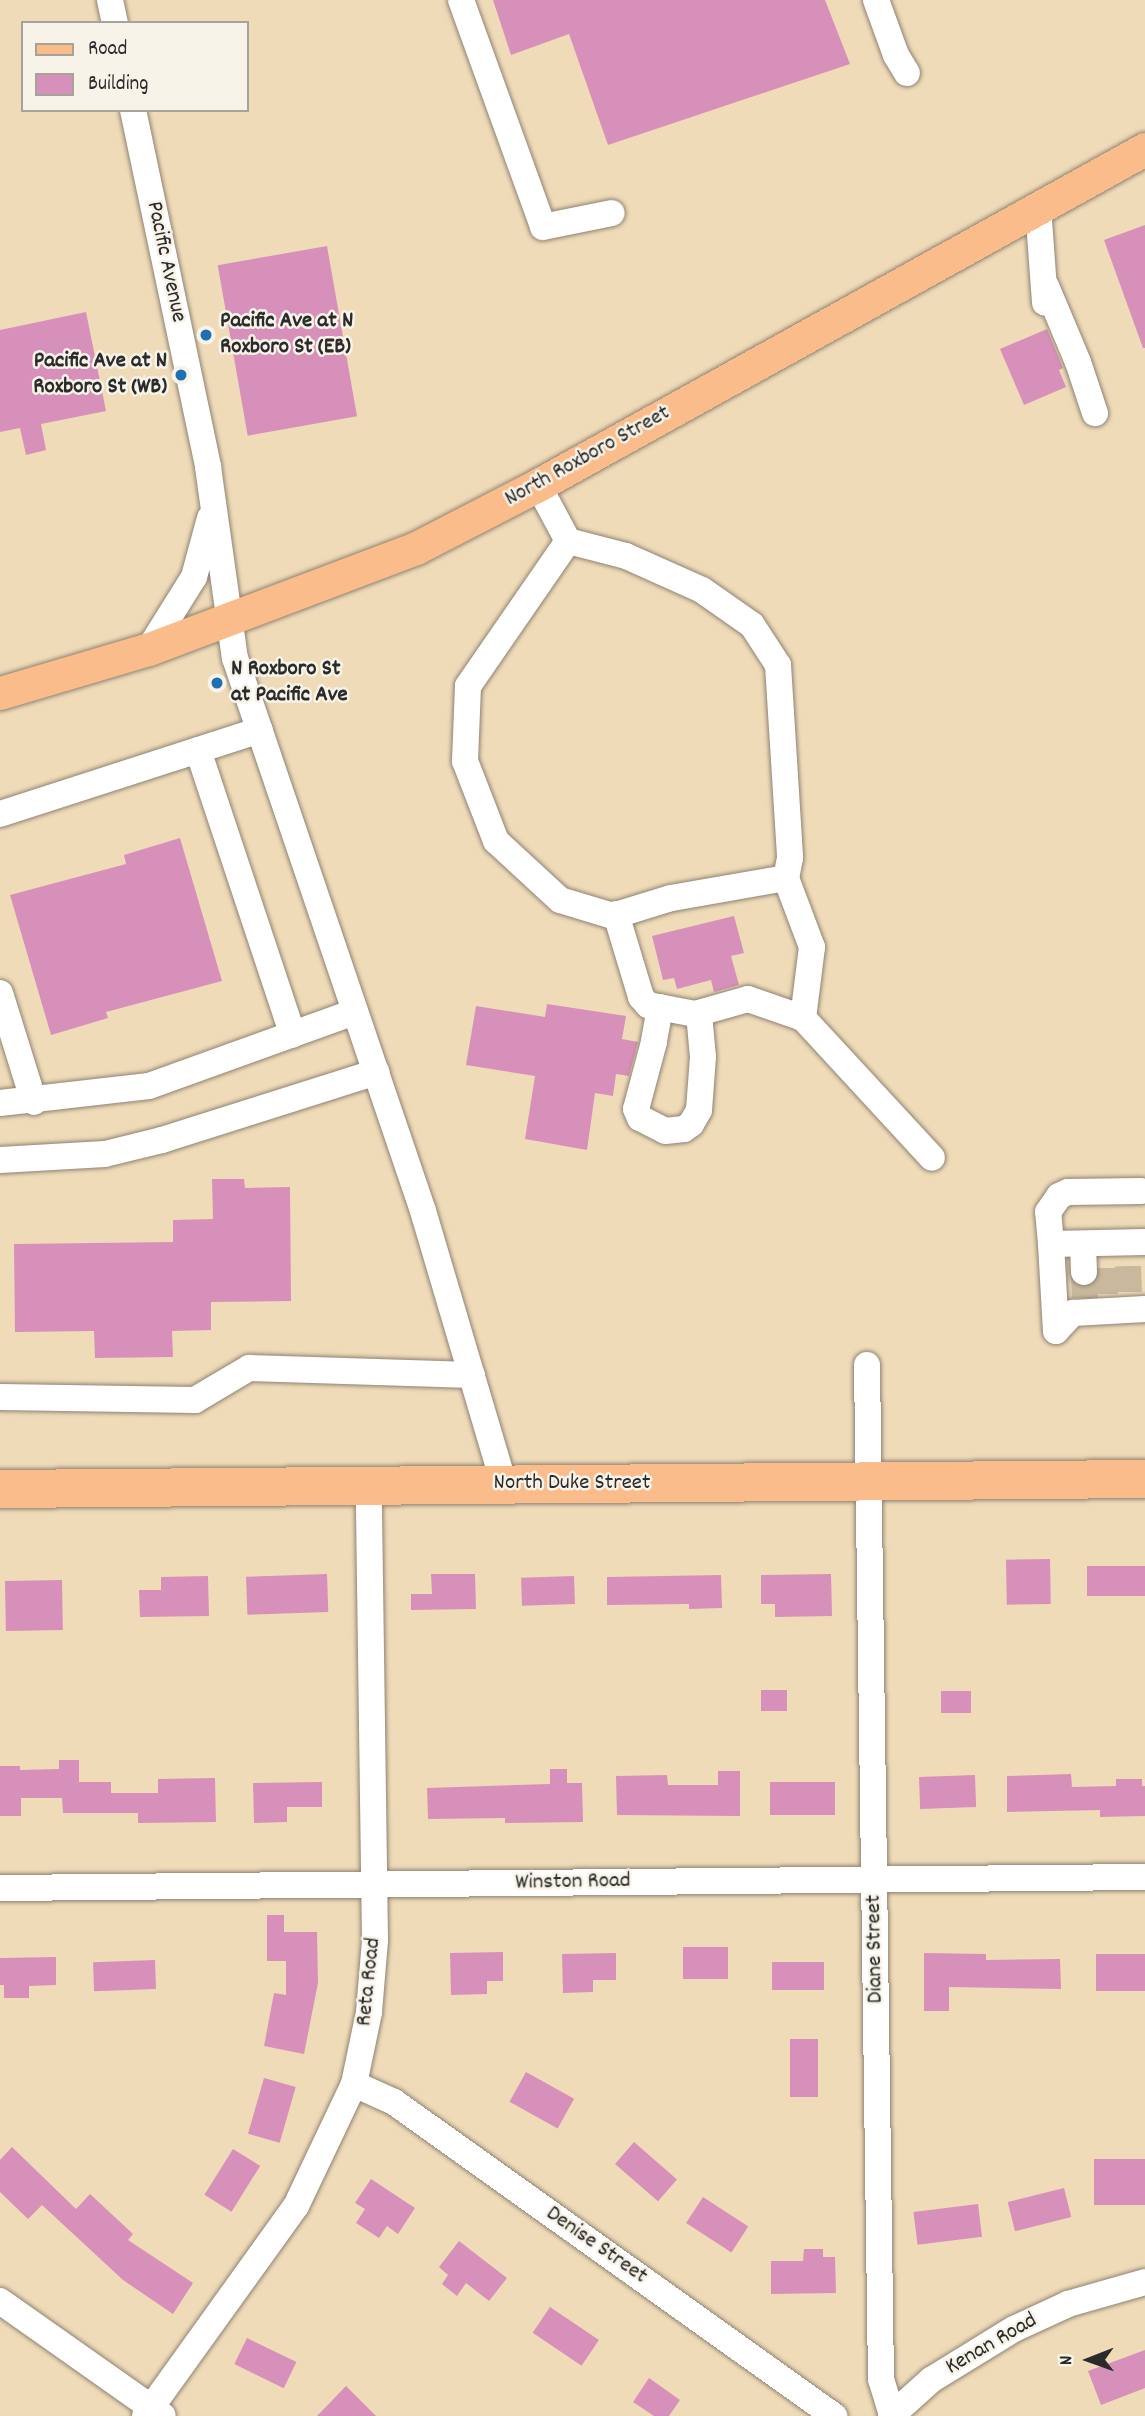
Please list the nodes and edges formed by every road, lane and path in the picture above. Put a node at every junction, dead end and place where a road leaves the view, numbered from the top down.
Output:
1 (110, 0) edge
2 (461, 0) edge
3 (876, 0) edge
4 (115, 21) edge
5 (907, 72) dead end
6 (133, 112) edge
7 (1145, 149) edge
8 (1038, 207) junction
9 (612, 213) dead end
10 (1046, 286) junction
11 (1044, 325) dead end
12 (1094, 413) dead end
13 (537, 485) junction
14 (213, 499) junction
15 (568, 541) junction
16 (232, 620) junction
17 (149, 649) junction
18 (0, 693) edge
19 (260, 730) junction
20 (198, 750) junction
21 (0, 814) edge
22 (786, 878) junction
23 (616, 914) junction
24 (0, 993) edge
25 (660, 1007) junction
26 (355, 1012) junction
27 (699, 1014) junction
28 (803, 1018) junction
29 (293, 1035) junction
30 (376, 1072) junction
31 (34, 1102) junction
32 (0, 1103) edge
33 (932, 1158) dead end
34 (0, 1160) edge
35 (1141, 1191) dead end
36 (1051, 1244) junction
37 (1111, 1254) edge
38 (1112, 1305) edge
39 (867, 1365) dead end
40 (472, 1375) junction
41 (0, 1397) edge
42 (1145, 1479) edge
43 (870, 1481) junction
44 (504, 1484) junction
45 (369, 1485) junction
46 (0, 1489) edge
47 (1145, 1877) edge
48 (875, 1880) junction
49 (375, 1885) junction
50 (0, 1888) edge
51 (354, 2084) junction
52 (1145, 2282) edge
53 (0, 2301) edge
54 (153, 2413) edge
55 (891, 2415) edge
56 (834, 2416) edge

1 - 4 street
2 - 9 street
3 - 5 street
6 - 14 street, Pacific Avenue
7 - 8 main road, North Roxboro Street
8 - 10 street
8 - 13 main road, North Roxboro Street
10 - 11 street
10 - 12 street
13 - 15 street
13 - 16 main road, North Roxboro Street
14 - 16 street, Pacific Avenue
14 - 17 street
15 - 22 street
15 - 23 street
16 - 17 main road, North Roxboro Street
16 - 19 street, Pacific Avenue
17 - 18 main road, North Roxboro Street
19 - 20 street
19 - 26 street, Pacific Avenue
20 - 21 street
20 - 29 street
22 - 23 street
22 - 28 street
23 - 25 street
24 - 31 street
25 - 27 street
25 - 27 street
26 - 29 street
26 - 30 street, Pacific Avenue
27 - 28 street
28 - 33 street
29 - 31 street
30 - 34 street
30 - 40 street, Pacific Avenue
31 - 32 street
35 - 36 street
36 - 37 street
36 - 38 street
39 - 43 street, Diane Street
40 - 41 street
40 - 44 street, Pacific Avenue
42 - 43 highway, North Duke Street
43 - 44 highway, North Duke Street
43 - 48 street, Diane Street
44 - 45 highway, North Duke Street
45 - 46 highway, North Duke Street
45 - 49 street, Reta Road
47 - 48 street, Winston Road
48 - 49 street, Winston Road
48 - 55 street, Diane Street
49 - 50 street, Winston Road
49 - 51 street, Reta Road
51 - 54 street, Reta Road
51 - 56 street, Denise Street
52 - 55 street, Kenan Road
53 - 54 street

